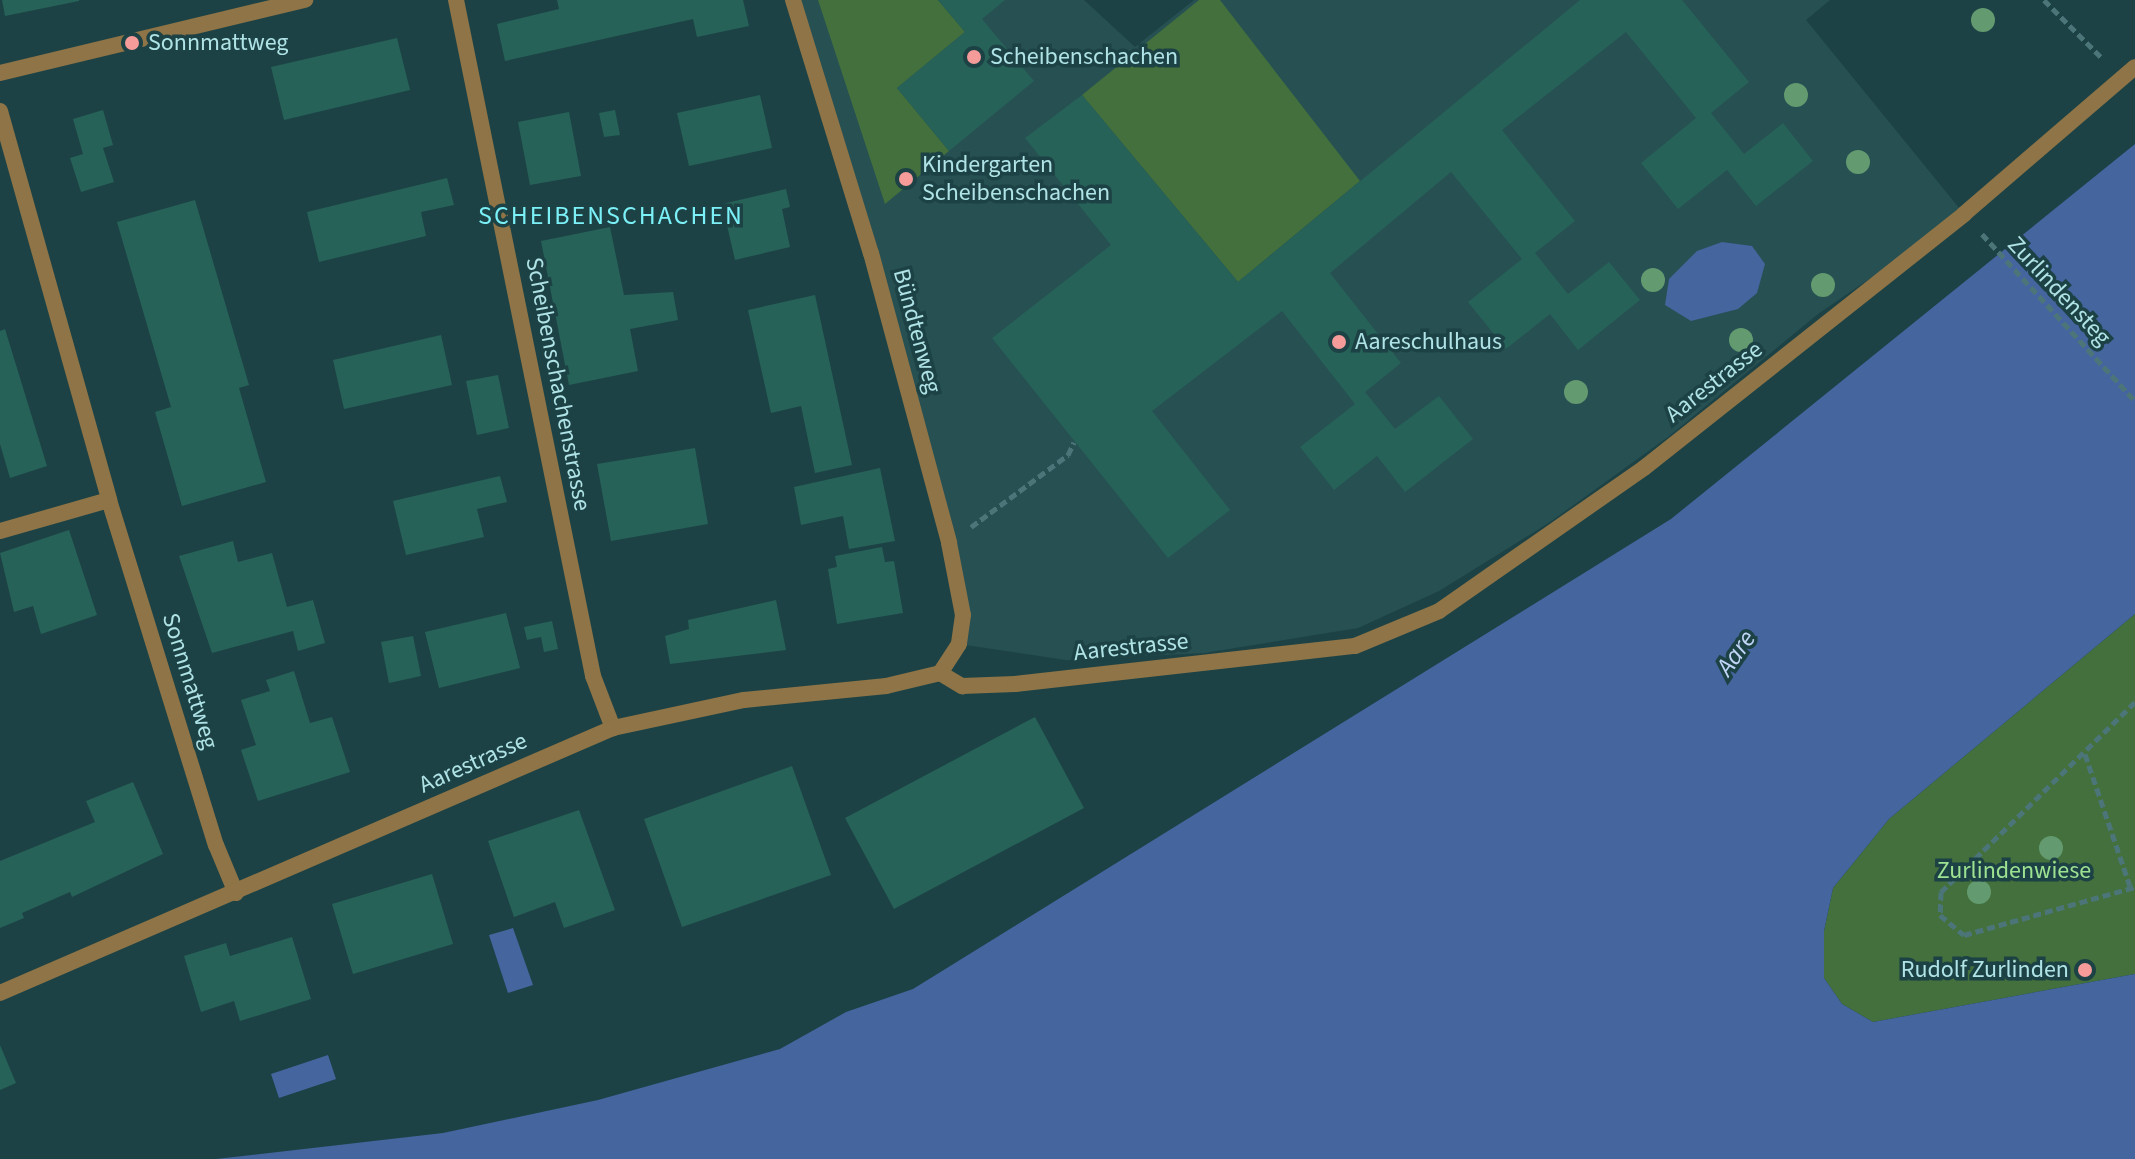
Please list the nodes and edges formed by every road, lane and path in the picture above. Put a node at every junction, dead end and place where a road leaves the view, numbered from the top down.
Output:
1 (305, 0) edge
2 (456, 0) edge
3 (793, 0) edge
4 (2044, 0) edge
5 (0, 73) edge
6 (2129, 73) edge
7 (0, 111) edge
8 (1988, 241) dead end
9 (2135, 401) edge
10 (1074, 442) dead end
11 (109, 500) junction
12 (0, 531) edge
13 (949, 543) junction
14 (940, 673) junction
15 (2135, 702) edge
16 (613, 728) junction
17 (2085, 754) junction
18 (2132, 886) edge
19 (236, 893) junction
20 (0, 993) edge

1 - 5 street
2 - 16 street, Scheibenschachenstrasse
3 - 13 street, Bündtenweg
4 - 6 path
6 - 14 street, Aarestrasse
7 - 11 street, Sonnmattweg
8 - 9 path, Zurlindensteg
10 - 13 path
11 - 12 street
11 - 19 street, Sonnmattweg
13 - 14 street, Bündtenweg
14 - 16 street, Aarestrasse
15 - 17 path
16 - 19 street, Aarestrasse
17 - 18 path
17 - 18 path
19 - 20 street, Aarestrasse

